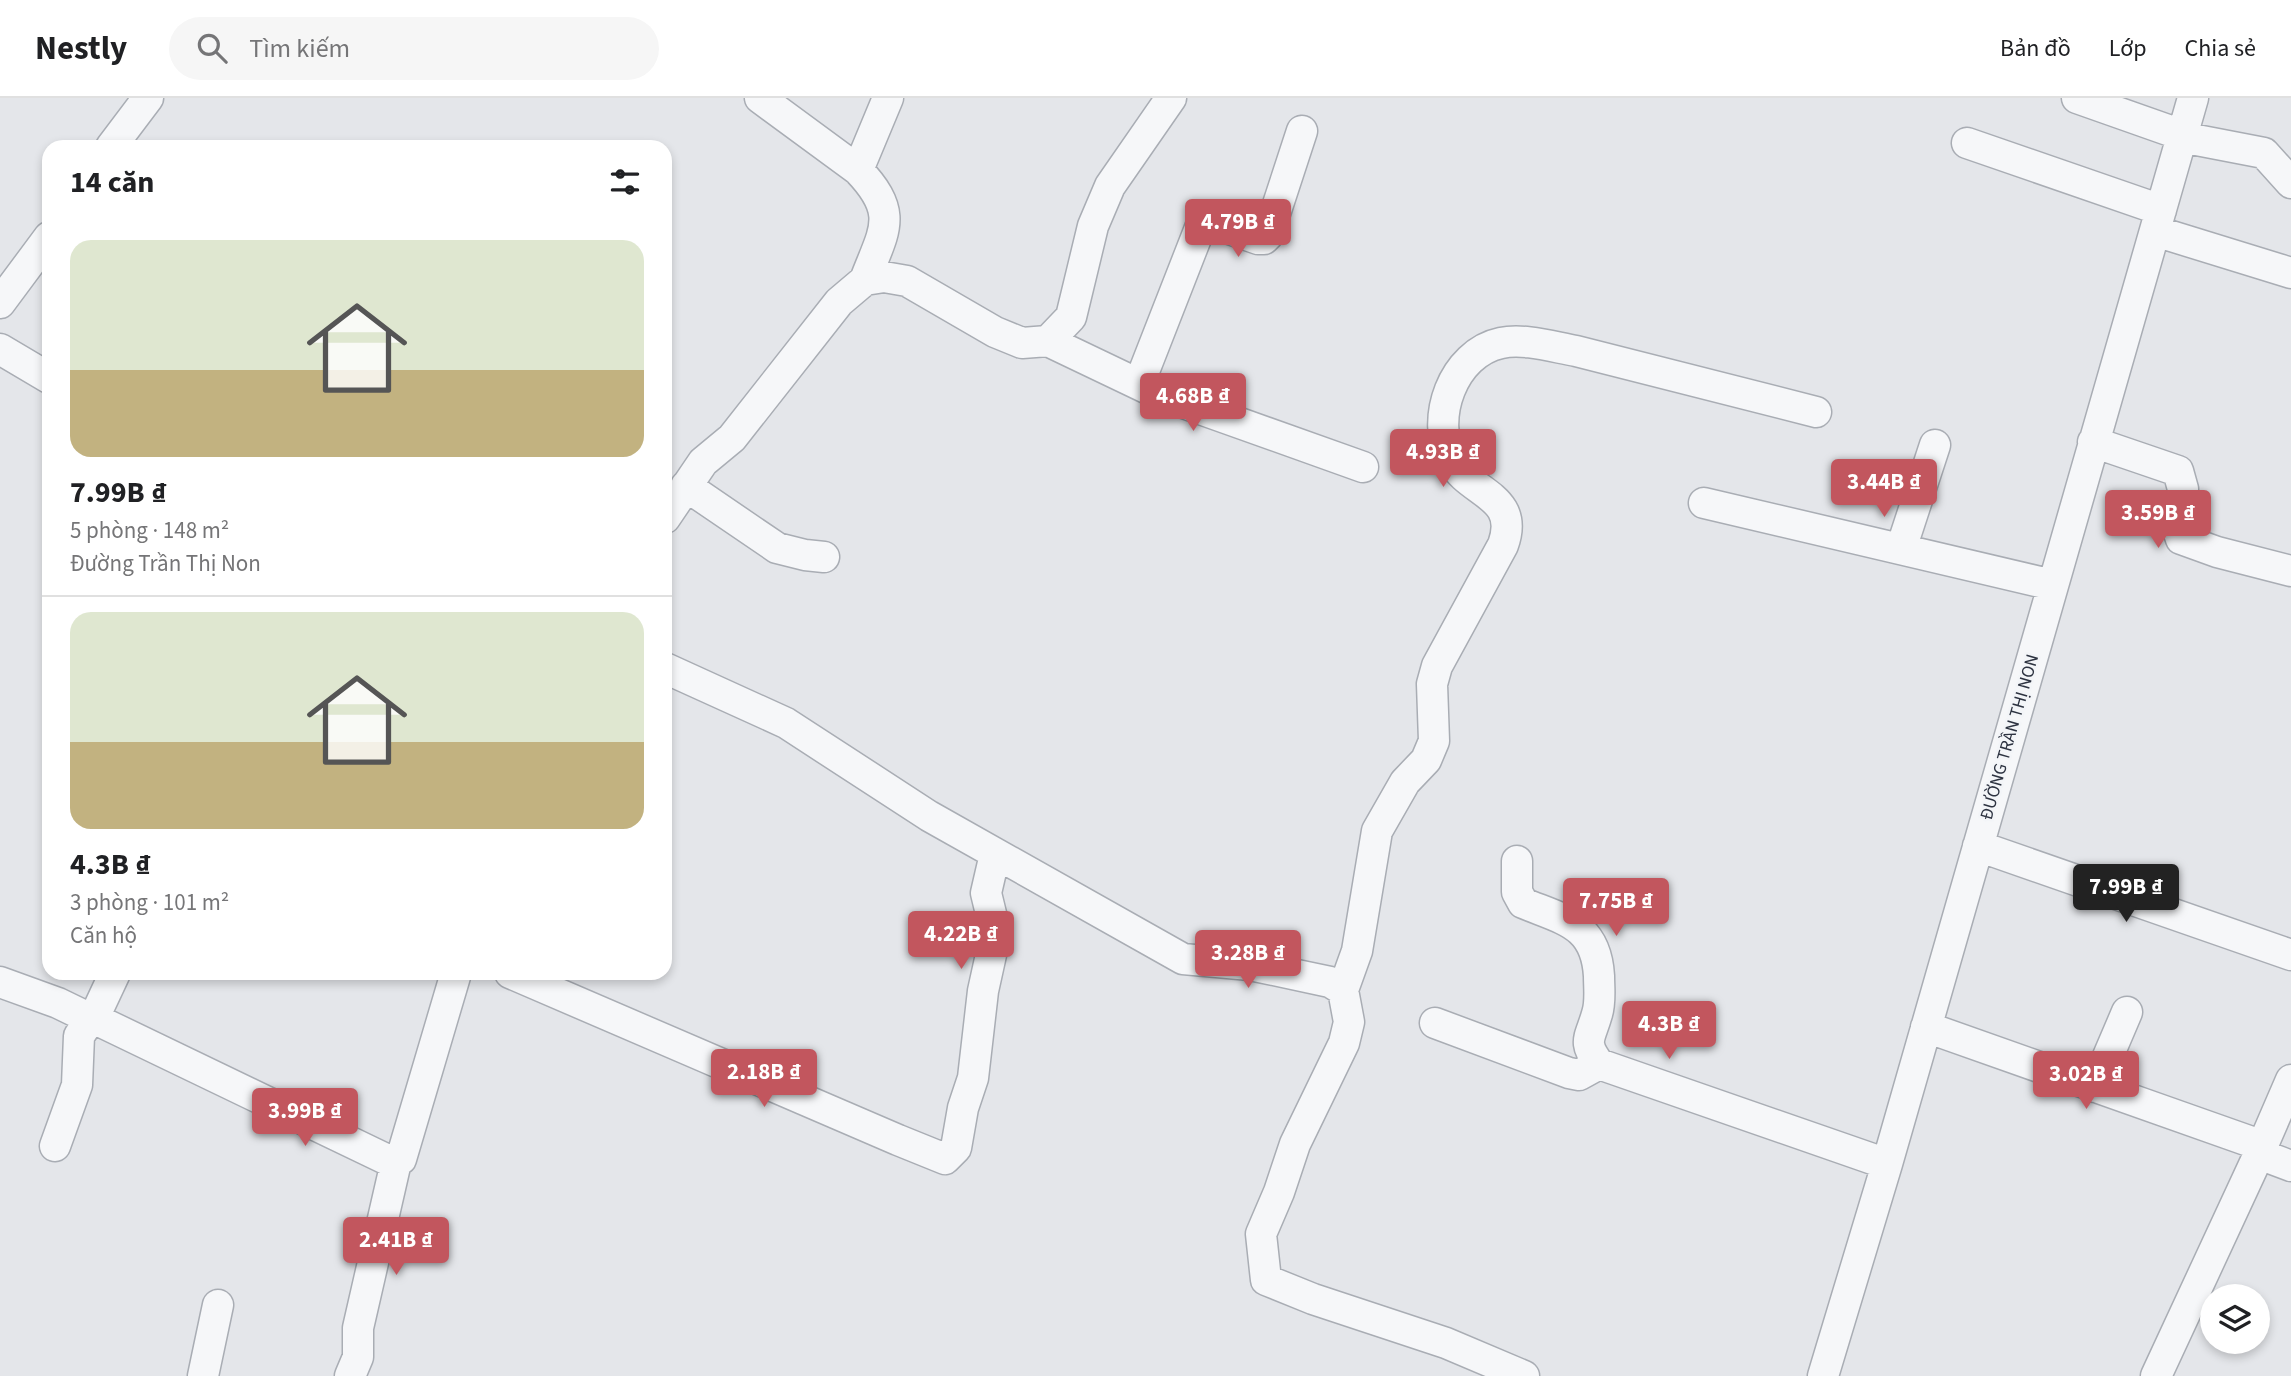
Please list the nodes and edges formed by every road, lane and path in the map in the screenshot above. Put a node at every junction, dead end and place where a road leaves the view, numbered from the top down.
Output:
1 (148, 98) edge
2 (760, 98) edge
3 (888, 98) edge
4 (1171, 98) edge
5 (2077, 98) edge
6 (2193, 98) edge
7 (1302, 131) dead end
8 (2182, 136) junction
9 (116, 140) edge
10 (1967, 143) dead end
11 (858, 170) junction
12 (2291, 183) edge
13 (2158, 220) junction
14 (42, 246) edge
15 (2291, 273) edge
16 (865, 281) junction
17 (0, 303) edge
18 (1048, 341) junction
19 (0, 349) edge
20 (42, 374) edge
21 (1139, 384) junction
22 (1816, 412) dead end
23 (2093, 442) junction
24 (1935, 445) dead end
25 (1363, 467) dead end
26 (687, 486) junction
27 (1704, 503) dead end
28 (672, 508) edge
29 (1901, 549) junction
30 (824, 557) dead end
31 (2291, 572) edge
32 (2053, 586) junction
33 (672, 670) edge
34 (1978, 846) junction
35 (995, 854) junction
36 (1517, 861) dead end
37 (2291, 955) edge
38 (112, 980) edge
39 (454, 980) edge
40 (526, 980) edge
41 (0, 982) edge
42 (1343, 990) junction
43 (2127, 1012) dead end
44 (93, 1020) junction
45 (1435, 1023) dead end
46 (1926, 1027) junction
47 (1599, 1064) junction
48 (2291, 1080) edge
49 (2095, 1087) junction
50 (55, 1146) dead end
51 (2261, 1150) junction
52 (396, 1162) junction
53 (1886, 1164) junction
54 (2291, 1166) edge
55 (218, 1305) dead end
56 (203, 1376) edge
57 (351, 1376) edge
58 (1524, 1376) edge
59 (1824, 1376) edge
60 (2156, 1376) edge

1 - 9 street
2 - 11 street
3 - 11 street
4 - 18 street
5 - 8 street
6 - 8 street, ĐƯỜNG TRẦN THỊ NON
7 - 21 street
8 - 12 street
8 - 13 street, ĐƯỜNG TRẦN THỊ NON
10 - 13 street
11 - 16 street
13 - 15 street
13 - 23 street, ĐƯỜNG TRẦN THỊ NON
14 - 17 street
16 - 18 street
16 - 26 street
18 - 21 street
19 - 20 street
21 - 25 street
22 - 42 street
23 - 31 street
23 - 32 street, ĐƯỜNG TRẦN THỊ NON
24 - 29 street
26 - 28 street
26 - 30 street
27 - 29 street
29 - 32 street
32 - 34 street, ĐƯỜNG TRẦN THỊ NON
33 - 35 street
34 - 37 street
34 - 46 street, ĐƯỜNG TRẦN THỊ NON
35 - 40 street
35 - 42 street
36 - 47 street
38 - 44 street
39 - 52 street
41 - 44 street
42 - 58 street
43 - 49 street
44 - 50 street
44 - 52 street
45 - 47 street
46 - 49 street
46 - 53 street, ĐƯỜNG TRẦN THỊ NON
47 - 53 street
48 - 51 street
49 - 51 street
51 - 54 street
51 - 60 street
52 - 57 street
53 - 59 street, ĐƯỜNG TRẦN THỊ NON
55 - 56 street

